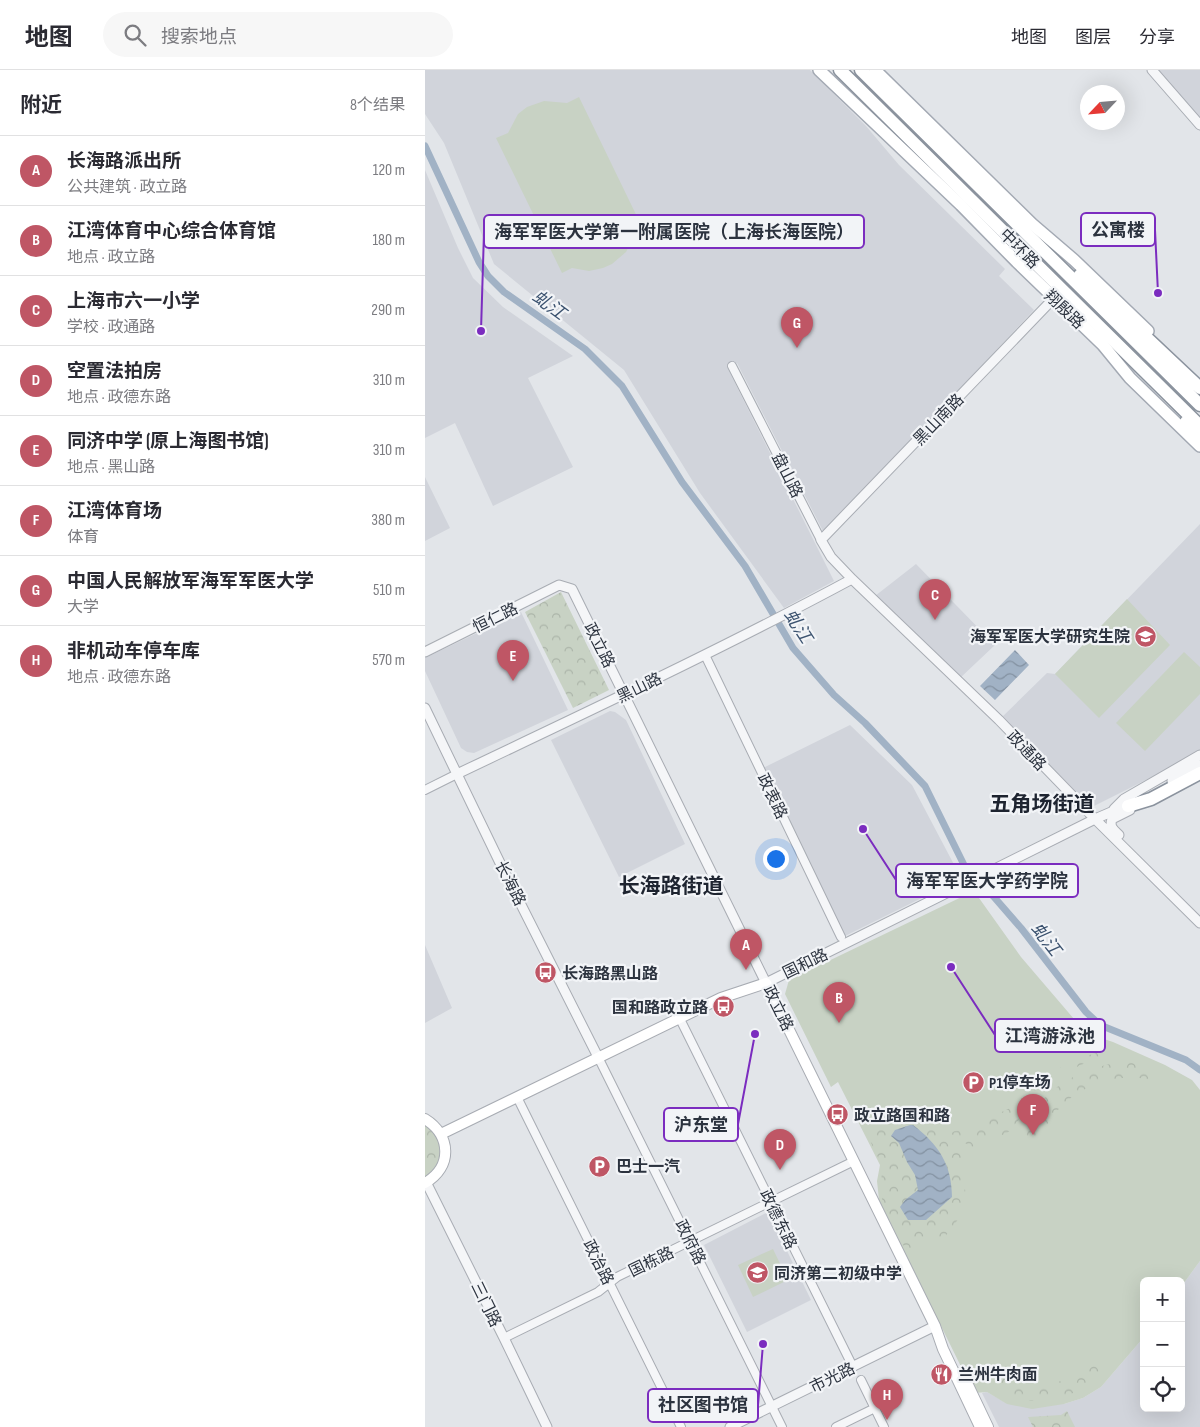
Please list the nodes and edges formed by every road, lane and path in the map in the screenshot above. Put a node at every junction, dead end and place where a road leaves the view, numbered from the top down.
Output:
1 (819, 70) edge
2 (840, 70) edge
3 (861, 70) edge
4 (875, 70) edge
5 (1153, 70) edge
6 (1200, 125) edge
7 (1021, 226) junction
8 (1054, 298) junction
9 (1110, 336) junction
10 (732, 366) dead end
11 (1200, 381) edge
12 (1200, 388) edge
13 (1200, 405) edge
14 (1200, 426) edge
15 (1200, 437) edge
16 (1200, 446) edge
17 (821, 540) junction
18 (852, 579) junction
19 (565, 586) joint
20 (425, 652) edge
21 (705, 655) junction
22 (625, 694) junction
23 (425, 708) edge
24 (1200, 755) edge
25 (1200, 765) edge
26 (1200, 773) edge
27 (457, 774) junction
28 (425, 790) edge
29 (1151, 799) junction
30 (1128, 806) junction
31 (1112, 811) junction
32 (1095, 819) junction
33 (1154, 877) junction
34 (1200, 923) edge
35 (841, 936) dead end
36 (767, 983) junction
37 (679, 1018) junction
38 (598, 1057) junction
39 (517, 1097) junction
40 (425, 1119) edge
41 (441, 1134) junction
42 (854, 1160) junction
43 (426, 1182) edge
44 (771, 1203) junction
45 (691, 1241) junction
46 (610, 1284) junction
47 (935, 1326) junction
48 (504, 1338) junction
49 (853, 1367) junction
50 (861, 1380) dead end
51 (772, 1405) junction
52 (875, 1408) junction
53 (854, 1418) junction
54 (547, 1427) edge
55 (681, 1427) edge
56 (730, 1427) edge
57 (782, 1427) edge
58 (836, 1427) edge
59 (859, 1427) edge
60 (885, 1427) edge
61 (980, 1427) edge
62 (988, 1427) edge

1 - 8 main road, 翔殷路
2 - 9 highway, 中环路
3 - 7 highway, 中环路
4 - 11 main road
5 - 6 street
7 - 12 highway
7 - 13 highway, 中环路
8 - 16 main road, 翔殷路
8 - 17 street, 黑山南路
9 - 14 highway, 中环路
9 - 15 highway
10 - 17 street, 盘山路
17 - 18 street, 盘山路
18 - 21 street, 黑山路
18 - 32 street, 政通路
19 - 20 street, 恒仁路
19 - 22 street, 政立路
21 - 22 street, 黑山路
21 - 35 street, 政衷路
22 - 27 street, 黑山路
22 - 36 street, 政立路
23 - 27 street, 长海路
24 - 31 street, 国和路
25 - 30 street, 国和路
26 - 29 highway
27 - 28 street, 黑山路
27 - 38 street, 长海路
29 - 30 highway
29 - 33 street
30 - 31 street, 国和路
31 - 32 street, 国和路
32 - 33 street, 政通路
32 - 36 street, 国和路
33 - 34 street, 政通路
36 - 37 main road, 国和路
36 - 42 main road, 政立路
37 - 38 main road, 国和路
37 - 44 street, 政德东路
38 - 39 main road, 国和路
38 - 45 street, 政府路
39 - 41 main road, 国和路
39 - 46 street, 政治路
40 - 41 main road
41 - 43 main road
42 - 44 street, 国栋路
42 - 47 main road, 政立路
43 - 48 street, 三门路
44 - 45 street, 国栋路
44 - 49 street, 政德东路
45 - 46 street, 国栋路
45 - 51 street, 政府路
46 - 48 street, 国栋路
46 - 55 street, 政治路
47 - 49 street, 市光路
47 - 61 main road, 政立路
47 - 62 main road, 政立路
48 - 54 street, 三门路
49 - 51 street, 市光路
50 - 52 street
51 - 56 street, 市光路
51 - 57 street, 政府路
52 - 53 street
52 - 60 street
53 - 58 street
53 - 59 street

